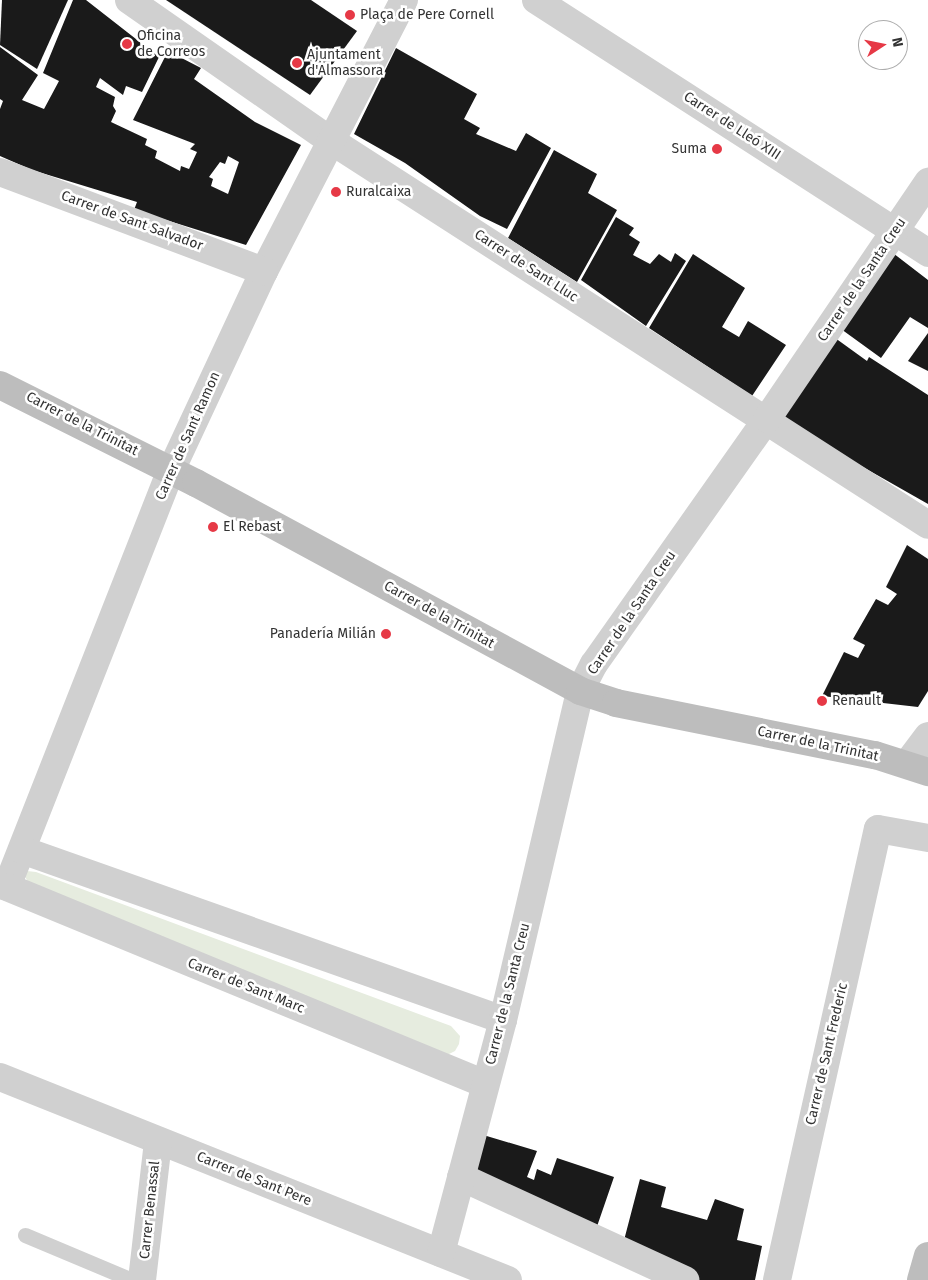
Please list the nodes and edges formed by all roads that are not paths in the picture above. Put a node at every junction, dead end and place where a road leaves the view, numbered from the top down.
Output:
1 (129, 0) edge
2 (404, 0) edge
3 (536, 0) edge
4 (330, 140) junction
5 (0, 172) edge
6 (928, 182) edge
7 (896, 232) junction
8 (928, 253) edge
9 (264, 271) junction
10 (0, 385) edge
11 (767, 419) junction
12 (171, 470) junction
13 (928, 525) edge
14 (580, 691) junction
15 (928, 736) edge
16 (917, 768) edge
17 (928, 838) edge
18 (11, 866) edge
19 (503, 1020) junction
20 (0, 1077) edge
21 (485, 1084) junction
22 (158, 1141) junction
23 (461, 1177) junction
24 (25, 1235) dead end
25 (441, 1253) junction
26 (928, 1256) edge
27 (132, 1280) edge
28 (142, 1280) edge
29 (508, 1280) edge
30 (685, 1280) edge
31 (777, 1280) edge
32 (921, 1280) edge

1 - 4 street, Carrer de Sant Lluc
2 - 4 street, Carrer de Sant Ramon
3 - 7 street, Carrer de Lleó XIII
4 - 9 street, Carrer de Sant Ramon
4 - 11 street, Carrer de Sant Lluc
5 - 9 street, Carrer de Sant Salvador
6 - 7 street, Carrer de la Santa Creu
7 - 8 street, Carrer de Lleó XIII
7 - 11 street, Carrer de la Santa Creu
9 - 12 street, Carrer de Sant Ramon
10 - 12 street, Carrer de la Trinitat
11 - 13 street, Carrer de Sant Lluc
11 - 14 street, Carrer de la Santa Creu
12 - 14 street, Carrer de la Trinitat
12 - 18 street, Carrer de Sant Ramon
14 - 16 street, Carrer de la Trinitat
14 - 19 street, Carrer de la Santa Creu
15 - 16 street
17 - 31 street, Carrer de Sant Frederic
18 - 19 street
18 - 21 street, Carrer de Sant Marc
19 - 21 street, Carrer de la Santa Creu
20 - 22 street, Carrer de Sant Pere
21 - 23 street, Carrer de la Santa Creu
22 - 25 street, Carrer de Sant Pere
22 - 28 street, Carrer Benassal
23 - 25 street, Carrer de la Santa Creu
23 - 30 street
24 - 27 lane
25 - 29 street, Carrer de Sant Pere
26 - 32 street

